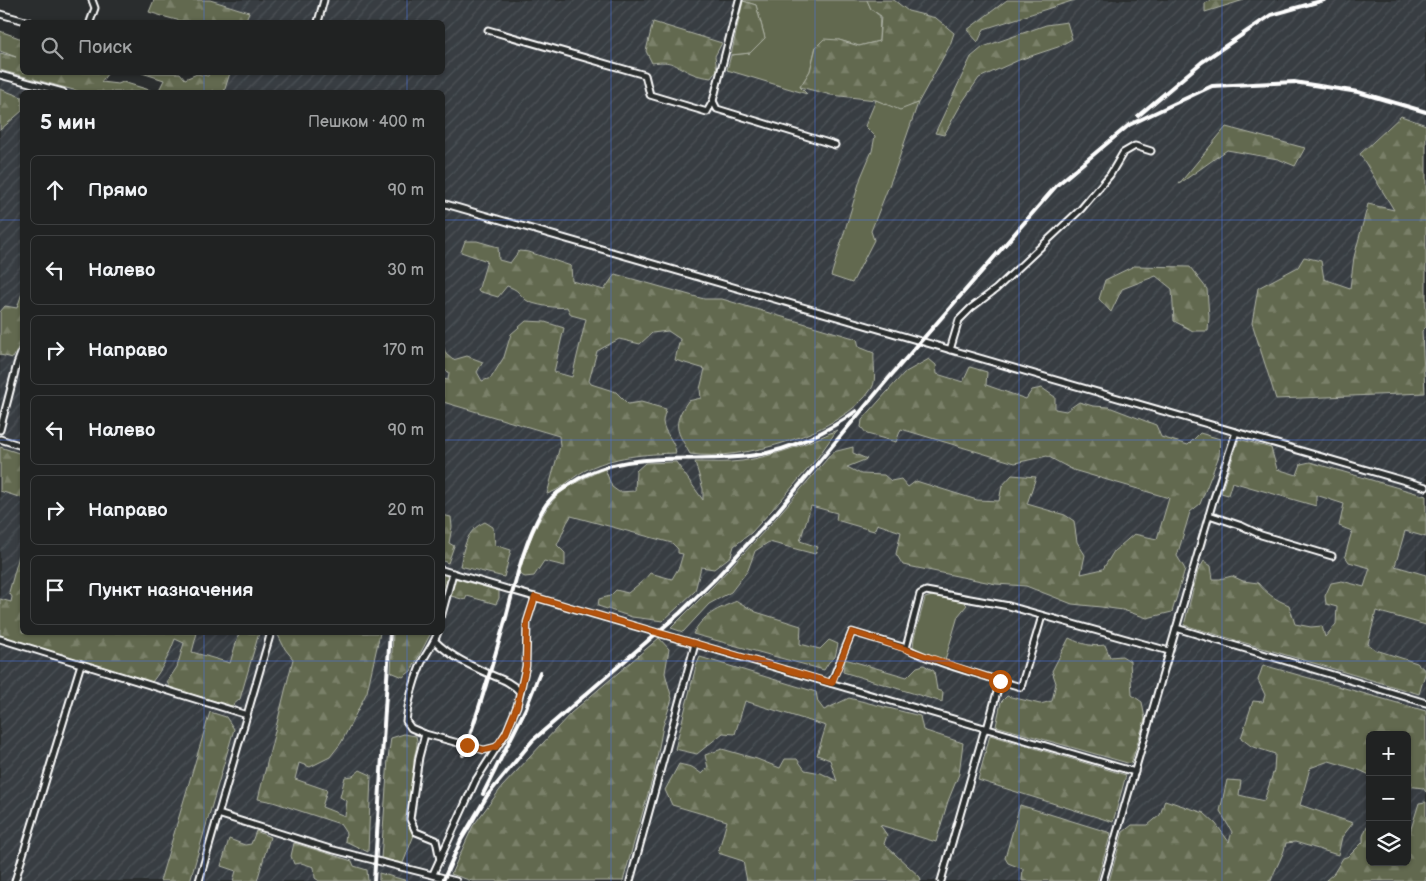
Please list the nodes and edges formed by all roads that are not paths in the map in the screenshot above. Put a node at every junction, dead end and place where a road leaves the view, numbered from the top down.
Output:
1 (92, 0) edge
2 (324, 0) edge
3 (739, 0) edge
4 (0, 14) edge
5 (22, 20) edge
6 (91, 20) edge
7 (319, 20) edge
8 (488, 30) dead end
9 (0, 75) edge
10 (56, 90) edge
11 (713, 101) junction
12 (835, 145) dead end
13 (1152, 151) dead end
14 (445, 204) edge
15 (950, 350) junction
16 (20, 356) edge
17 (0, 430) edge
18 (1236, 432) junction
19 (0, 439) edge
20 (20, 445) edge
21 (1426, 486) edge
22 (1209, 515) junction
23 (1332, 556) dead end
24 (445, 571) edge
25 (452, 573) junction
26 (535, 597) junction
27 (445, 602) edge
28 (1042, 616) junction
29 (1176, 628) junction
30 (270, 635) edge
31 (437, 635) edge
32 (0, 639) edge
33 (435, 641) junction
34 (695, 644) junction
35 (906, 648) junction
36 (1170, 651) junction
37 (81, 664) junction
38 (1000, 681) junction
39 (832, 683) junction
40 (520, 692) junction
41 (1426, 703) edge
42 (247, 715) junction
43 (986, 728) junction
44 (425, 734) junction
45 (496, 747) junction
46 (1135, 772) junction
47 (218, 814) junction
48 (440, 860) junction
49 (433, 874) junction
50 (15, 881) edge
51 (199, 881) edge
52 (456, 881) edge
53 (630, 881) edge
54 (941, 881) edge
55 (1103, 881) edge

1 - 6 lane
2 - 7 lane
3 - 11 lane
4 - 5 lane
8 - 11 lane
9 - 10 lane
11 - 12 lane
13 - 15 lane
14 - 15 lane
15 - 18 lane
16 - 17 lane
18 - 21 lane
18 - 22 lane
19 - 20 lane
22 - 23 lane
22 - 29 lane
24 - 25 lane
25 - 26 lane
25 - 27 lane
26 - 34 lane
26 - 40 lane
28 - 35 lane
28 - 36 lane
28 - 38 lane
29 - 36 lane
29 - 41 lane
30 - 42 lane
31 - 33 lane
32 - 37 lane
33 - 40 lane
33 - 44 lane
34 - 39 lane
34 - 53 lane
35 - 38 lane
35 - 39 lane
36 - 46 lane
37 - 42 lane
37 - 50 lane
38 - 43 lane
39 - 43 lane
40 - 45 lane
42 - 47 lane
43 - 46 lane
43 - 54 lane
44 - 45 lane
44 - 48 lane
45 - 48 lane
46 - 55 lane
47 - 49 lane
47 - 51 lane
48 - 49 lane
49 - 52 lane

